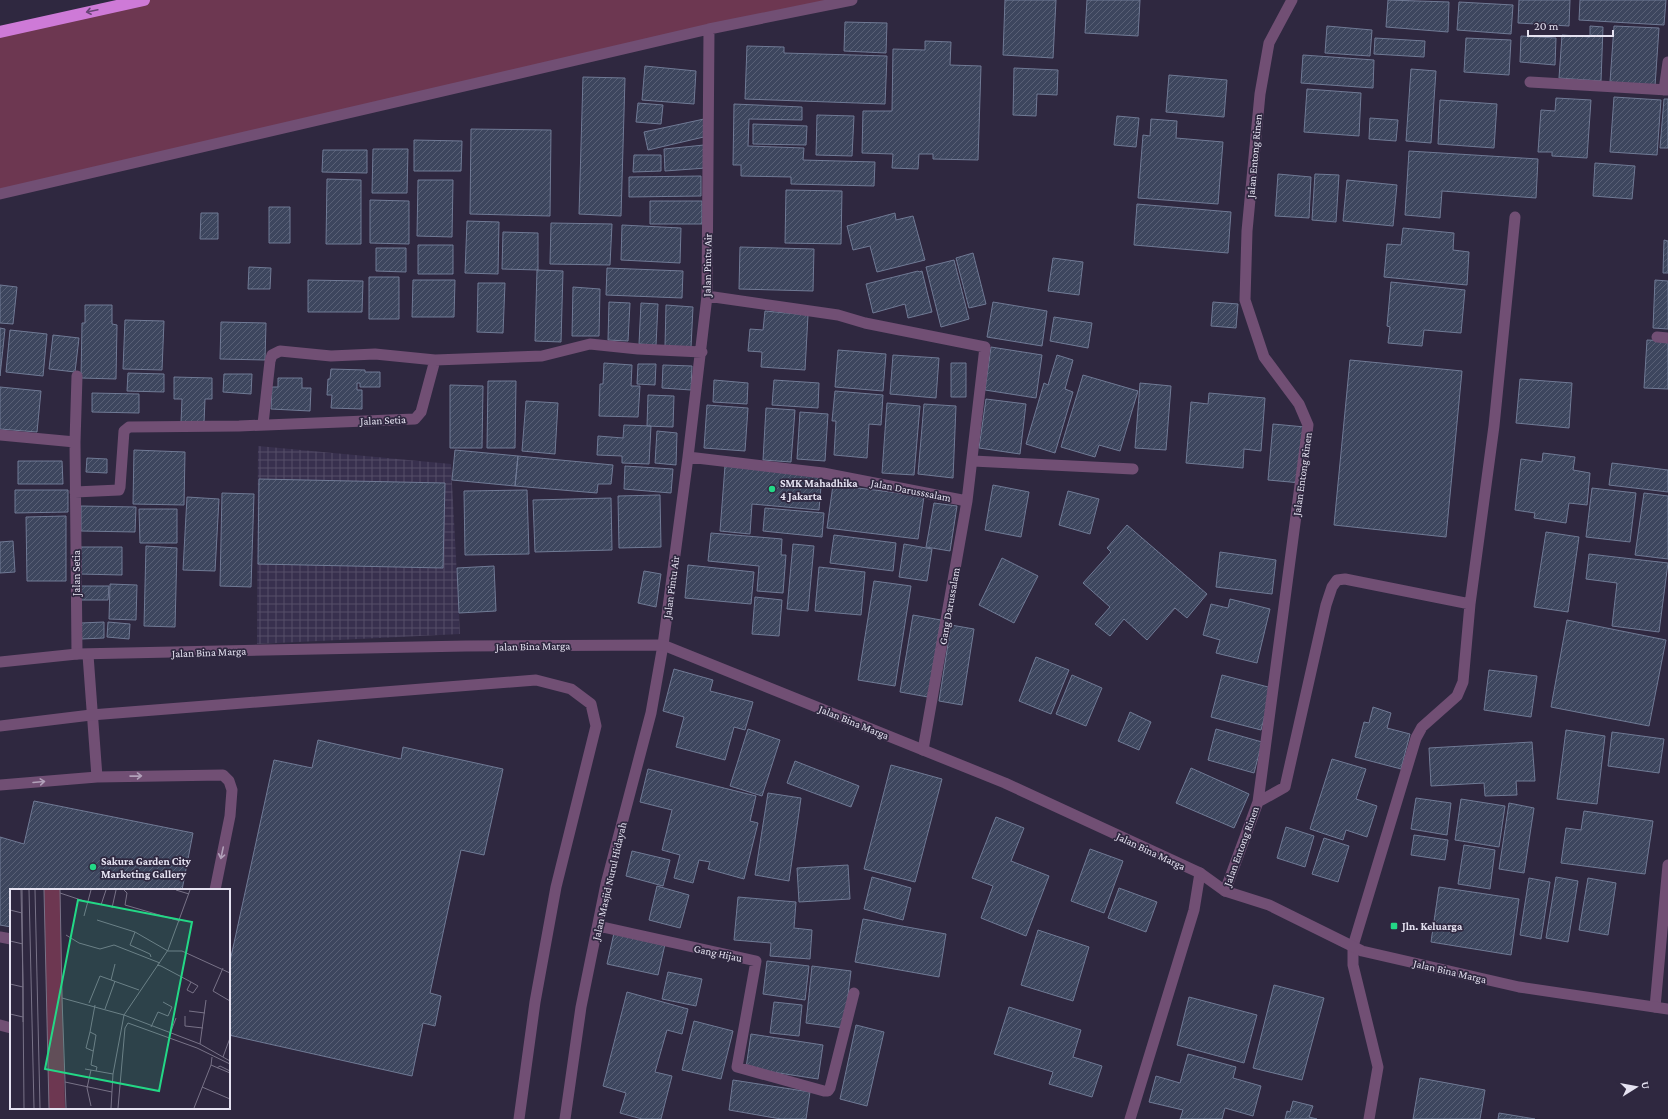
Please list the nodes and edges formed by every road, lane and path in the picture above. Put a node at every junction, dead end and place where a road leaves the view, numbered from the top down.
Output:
1 (144, 0) edge
2 (852, 0) edge
3 (1292, 0) edge
4 (709, 29) junction
5 (0, 32) edge
6 (1668, 62) edge
7 (1530, 82) dead end
8 (1666, 90) edge
9 (0, 194) edge
10 (1515, 217) dead end
11 (707, 296) junction
12 (702, 352) junction
13 (435, 360) junction
14 (77, 376) dead end
15 (263, 424) junction
16 (0, 435) edge
17 (75, 442) junction
18 (688, 457) junction
19 (973, 461) junction
20 (1133, 469) dead end
21 (75, 492) junction
22 (967, 501) junction
23 (1470, 604) junction
24 (663, 644) junction
25 (83, 655) junction
26 (0, 662) edge
27 (91, 715) junction
28 (0, 726) edge
29 (923, 750) junction
30 (97, 777) junction
31 (0, 786) edge
32 (1258, 802) junction
33 (1668, 865) edge
34 (1200, 874) junction
35 (215, 889) edge
36 (1225, 891) junction
37 (598, 926) junction
38 (0, 937) edge
39 (10, 939) edge
40 (1353, 946) junction
41 (854, 992) dead end
42 (1655, 1007) junction
43 (1668, 1009) edge
44 (0, 1025) edge
45 (10, 1028) edge
46 (569, 1118) edge
47 (519, 1119) edge
48 (1130, 1119) edge
49 (1369, 1119) edge

1 -> 5 highway
2 - 4 street
3 - 32 street, Jalan Entong Rinen
4 - 9 street
4 - 11 street, Jalan Pintu Air
6 - 8 street
7 - 8 street
10 - 23 street
11 - 12 street, Jalan Pintu Air
11 - 19 street, Gang Darussalam
12 - 13 street
12 - 18 street, Jalan Pintu Air
13 - 15 street, Jalan Setia
13 - 15 street
14 - 17 street, Jalan Setia
15 - 21 street, Jalan Setia
16 - 17 street
17 - 21 street, Jalan Setia
18 - 22 street, Jalan Darusssalam
18 - 24 street, Jalan Pintu Air
19 - 20 street
19 - 22 street, Gang Darussalam
21 - 25 street, Jalan Setia
22 - 29 street, Gang Darussalam
23 - 32 street, Jalan Entong Rinen
23 - 40 street
24 - 25 street, Jalan Bina Marga
24 - 29 street, Jalan Bina Marga
24 - 37 street, Jalan Masjid Nurul Hidayah
25 - 26 street, Jalan Bina Marga
25 - 27 street, Jalan Setia
27 - 28 street
27 - 30 street, Jalan Setia
27 - 47 street
29 - 34 street, Jalan Bina Marga
31 -> 30 street
30 -> 35 street
32 - 36 street, Jalan Entong Rinen
33 - 42 street
34 - 36 street, Jalan Bina Marga
34 - 48 street
36 - 40 street, Jalan Bina Marga
37 - 41 street, Gang Hijau
37 - 46 street, Jalan Masjid Nurul Hidayah
38 - 39 street
40 - 42 street, Jalan Bina Marga
40 - 49 street
42 - 43 street, Jalan Bina Marga
44 - 45 street

